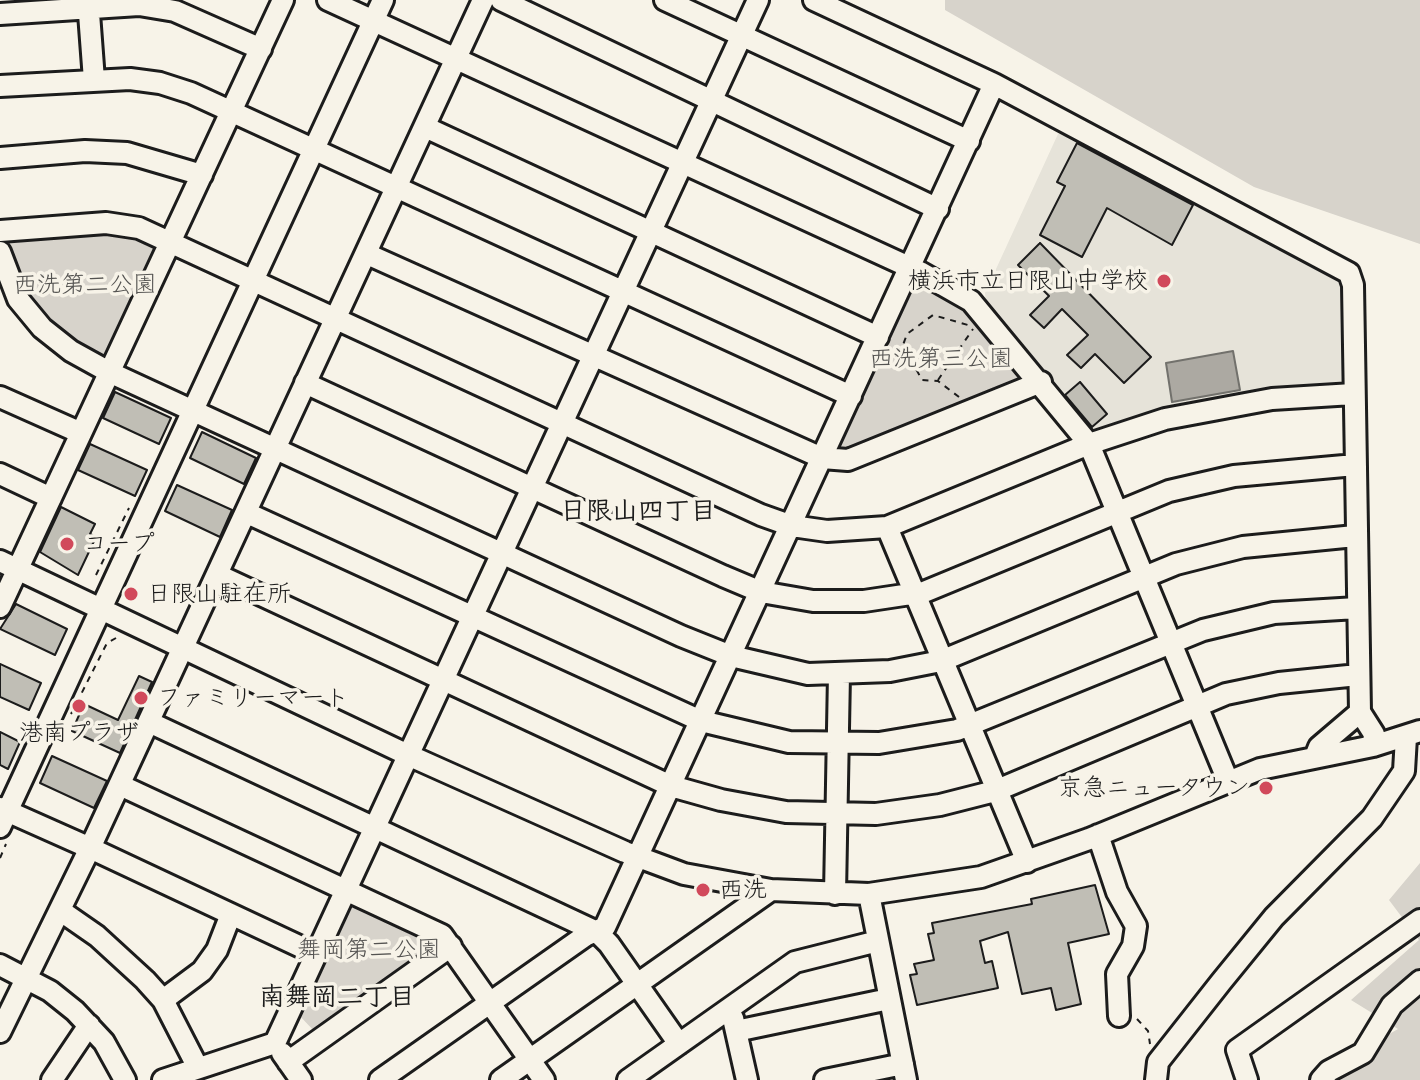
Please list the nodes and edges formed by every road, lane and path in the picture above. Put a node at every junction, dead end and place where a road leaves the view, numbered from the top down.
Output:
1 (283, 0) edge
2 (328, 0) edge
3 (383, 0) edge
4 (483, 0) edge
5 (501, 0) edge
6 (665, 0) edge
7 (758, 0) edge
8 (814, 0) edge
9 (88, 3) edge
10 (0, 14) edge
11 (374, 20) junction
12 (742, 35) junction
13 (261, 49) junction
14 (455, 58) junction
15 (94, 80) junction
16 (994, 84) junction
17 (0, 86) edge
18 (713, 99) junction
19 (232, 114) junction
20 (425, 127) junction
21 (969, 141) junction
22 (315, 149) junction
23 (0, 158) edge
24 (683, 164) junction
25 (202, 175) junction
26 (397, 189) junction
27 (938, 209) junction
28 (653, 230) junction
29 (0, 231) edge
30 (172, 241) junction
31 (0, 252) edge
32 (367, 254) junction
33 (911, 268) junction
34 (253, 281) junction
35 (623, 293) junction
36 (9, 300) edge
37 (336, 318) junction
38 (974, 329) junction
39 (983, 335) dead end
40 (878, 337) junction
41 (593, 358) junction
42 (109, 372) junction
43 (938, 381) junction
44 (1041, 382) junction
45 (305, 383) junction
46 (1353, 394) junction
47 (851, 396) junction
48 (0, 397) edge
49 (961, 399) dead end
50 (194, 409) junction
51 (563, 423) junction
52 (81, 433) junction
53 (1089, 444) junction
54 (277, 448) junction
55 (822, 458) junction
56 (1355, 465) junction
57 (0, 474) edge
58 (531, 490) junction
59 (51, 498) junction
60 (1116, 512) junction
61 (247, 513) junction
62 (792, 526) junction
63 (887, 527) junction
64 (1355, 536) junction
65 (502, 551) junction
66 (9, 565) edge
67 (218, 575) junction
68 (1142, 576) junction
69 (761, 592) junction
70 (914, 595) junction
71 (0, 607) edge
72 (102, 607) junction
73 (1357, 608) junction
74 (472, 616) junction
75 (1171, 642) junction
76 (184, 647) junction
77 (731, 656) junction
78 (941, 661) junction
79 (839, 674) junction
80 (1358, 675) junction
81 (443, 680) junction
82 (1199, 705) junction
83 (1360, 712) junction
84 (701, 721) junction
85 (151, 723) junction
86 (968, 727) junction
87 (1413, 734) edge
88 (837, 745) junction
89 (1373, 746) junction
90 (408, 755) junction
91 (1315, 757) junction
92 (1228, 781) junction
93 (122, 786) junction
94 (671, 786) junction
95 (995, 791) junction
96 (836, 814) junction
97 (2, 815) edge
98 (376, 826) junction
99 (1098, 835) junction
100 (90, 848) junction
101 (638, 857) junction
102 (1027, 862) junction
103 (346, 888) junction
104 (771, 890) junction
105 (835, 894) junction
106 (869, 894) junction
107 (61, 911) junction
108 (231, 914) junction
109 (1420, 920) edge
110 (597, 932) junction
111 (878, 941) junction
112 (451, 946) junction
113 (316, 954) junction
114 (0, 965) edge
115 (29, 979) junction
116 (1420, 981) edge
117 (638, 984) junction
118 (889, 999) junction
119 (163, 1000) junction
120 (491, 1004) junction
121 (731, 1008) junction
122 (1119, 1016) joint
123 (89, 1025) junction
124 (736, 1031) junction
125 (0, 1032) edge
126 (275, 1043) junction
127 (679, 1044) junction
128 (530, 1060) junction
129 (288, 1062) junction
130 (198, 1068) junction
131 (1157, 1071) edge
132 (904, 1072) edge
133 (52, 1080) edge
134 (125, 1080) edge
135 (163, 1080) edge
136 (301, 1080) edge
137 (380, 1080) edge
138 (501, 1080) edge
139 (544, 1080) edge
140 (628, 1080) edge
141 (747, 1080) edge
142 (825, 1080) edge
143 (1247, 1080) edge
144 (1321, 1080) edge

1 - 13 street
2 - 11 street
3 - 11 street
4 - 14 street
5 - 18 street
6 - 12 street
7 - 12 street
8 - 16 street
9 - 10 street
9 - 13 street
9 - 15 street
11 - 14 street
11 - 22 street
12 - 18 street
12 - 21 street
13 - 19 street
14 - 20 street
14 - 24 street
15 - 17 street
15 - 19 street
16 - 21 street
16 - 46 street
18 - 24 street
18 - 27 street
19 - 22 street
19 - 25 street
20 - 26 street
20 - 28 street
21 - 27 street
22 - 26 street
22 - 34 street
23 - 25 street
24 - 28 street
24 - 33 street
25 - 30 street
26 - 32 street
26 - 35 street
27 - 33 street
28 - 35 street
28 - 40 street
29 - 30 street
30 - 34 street
30 - 42 street
31 - 36 street
32 - 37 street
32 - 41 street
33 - 40 street
33 - 44 street
34 - 37 street
34 - 50 street
35 - 41 street
35 - 47 street
36 - 42 street
37 - 45 street
37 - 51 street
38 - 39 path
38 - 43 path
38 - 43 path
40 - 47 street
41 - 51 street
41 - 55 street
42 - 50 street
42 - 52 street
43 - 49 path
44 - 53 street
44 - 55 street
45 - 54 street
45 - 58 street
46 - 53 street
46 - 56 street
47 - 55 street
48 - 52 street
50 - 54 street
50 - 72 street
51 - 58 street
51 - 62 street
52 - 59 street
53 - 60 street
53 - 63 street
54 - 61 street
54 - 65 street
55 - 62 street
56 - 60 street
56 - 64 street
57 - 59 street
58 - 65 street
58 - 69 street
59 - 66 street
60 - 68 street
60 - 70 street
61 - 67 street
61 - 74 street
62 - 63 street
62 - 69 street
63 - 70 street
64 - 68 street
64 - 73 street
65 - 74 street
65 - 77 street
66 - 71 street
66 - 72 street
67 - 76 street
67 - 81 street
68 - 75 street
68 - 78 street
69 - 70 street
69 - 77 street
70 - 78 street
72 - 76 street
72 - 97 street
73 - 75 street
73 - 80 street
74 - 81 street
74 - 84 street
75 - 82 street
75 - 86 street
76 - 85 street
76 - 90 street
77 - 79 street
77 - 84 street
78 - 79 street
78 - 86 street
79 - 88 street
80 - 82 street
80 - 83 street
81 - 90 street
81 - 94 street
82 - 92 street
82 - 95 street
83 - 89 street
83 - 91 street
84 - 88 street
84 - 94 street
85 - 93 street
85 - 98 street
86 - 88 street
86 - 95 street
87 - 89 street
87 - 131 street
88 - 96 street
89 - 91 street
90 - 98 street
90 - 101 street
91 - 92 street
92 - 99 street
93 - 100 street
93 - 103 street
94 - 96 street
94 - 101 street
95 - 96 street
95 - 102 street
96 - 105 street
97 - 100 street
98 - 103 street
98 - 110 street
99 - 102 street
99 - 122 street
100 - 107 street
100 - 108 street
101 - 104 street
101 - 110 street
102 - 106 street
103 - 112 street
103 - 113 street
104 - 105 street
104 - 117 street
105 - 106 street
106 - 111 street
107 - 115 street
107 - 119 street
108 - 113 street
108 - 119 street
109 - 143 street
110 - 117 street
110 - 120 street
111 - 118 street
111 - 121 street
112 - 120 street
112 - 129 street
113 - 126 street
114 - 115 street
115 - 123 street
115 - 125 street
116 - 144 street
117 - 127 street
117 - 128 street
118 - 124 street
118 - 132 street
119 - 130 street
120 - 128 street
120 - 137 street
121 - 124 street
121 - 127 street
122 - 131 path
123 - 133 street
123 - 134 street
124 - 141 street
126 - 129 street
126 - 130 street
127 - 140 street
128 - 138 street
128 - 139 street
129 - 136 street
130 - 135 street
132 - 142 street

